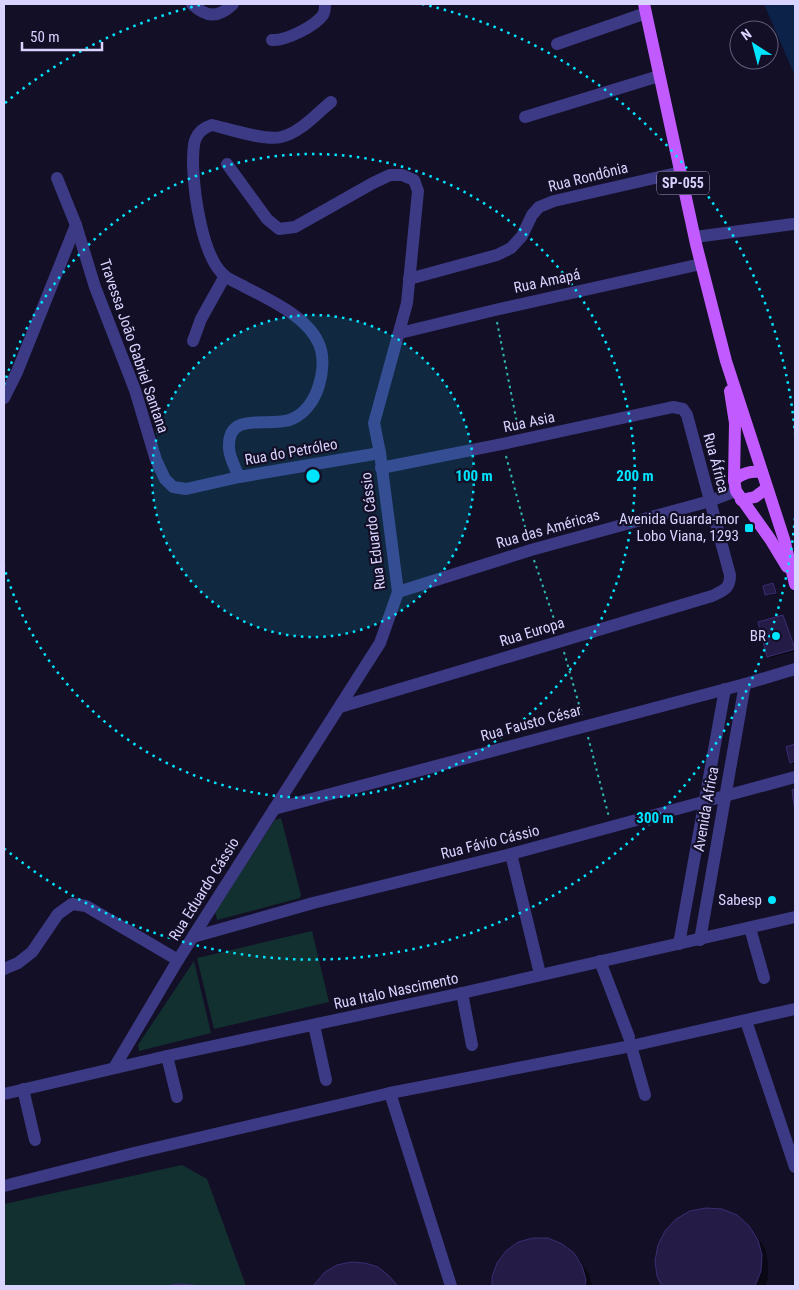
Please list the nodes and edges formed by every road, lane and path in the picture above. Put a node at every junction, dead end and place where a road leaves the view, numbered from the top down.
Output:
1 (192, 4) edge
2 (233, 4) edge
3 (325, 4) edge
4 (645, 8) edge
5 (272, 40) dead end
6 (557, 44) dead end
7 (659, 76) junction
8 (331, 102) dead end
9 (525, 117) dead end
10 (227, 164) dead end
11 (681, 172) junction
12 (57, 178) dead end
13 (793, 224) dead end
14 (76, 225) junction
15 (694, 237) junction
16 (701, 264) junction
17 (225, 276) junction
18 (409, 279) junction
19 (495, 310) junction
20 (400, 332) junction
21 (193, 341) dead end
22 (726, 361) junction
23 (4, 398) edge
24 (683, 409) joint
25 (521, 440) junction
26 (380, 453) junction
27 (381, 468) junction
28 (762, 472) junction
29 (239, 477) junction
30 (208, 484) joint
31 (767, 488) junction
32 (737, 490) junction
33 (710, 501) junction
34 (794, 580) edge
35 (730, 584) joint
36 (398, 592) junction
37 (795, 669) edge
38 (745, 684) junction
39 (725, 689) junction
40 (340, 707) junction
41 (795, 777) edge
42 (724, 796) junction
43 (706, 801) junction
44 (274, 809) junction
45 (511, 854) junction
46 (795, 917) edge
47 (750, 928) junction
48 (193, 937) junction
49 (700, 940) junction
50 (679, 944) junction
51 (178, 960) junction
52 (600, 961) junction
53 (4, 969) edge
54 (540, 974) junction
55 (764, 978) dead end
56 (462, 993) junction
57 (795, 1009) edge
58 (746, 1021) junction
59 (314, 1025) junction
60 (630, 1042) junction
61 (472, 1045) dead end
62 (167, 1056) junction
63 (114, 1068) junction
64 (326, 1080) dead end
65 (23, 1089) junction
66 (390, 1093) junction
67 (4, 1094) edge
68 (645, 1095) dead end
69 (177, 1097) dead end
70 (35, 1140) dead end
71 (795, 1167) edge
72 (4, 1186) edge
73 (451, 1286) edge

1 - 2 street
3 - 5 street
4 - 6 street
4 - 7 main road, SP-055
7 - 9 street
7 - 11 main road, SP-055
8 - 17 street
10 - 18 street, Rua Eduardo Cássio
11 - 15 main road, SP-055
11 - 18 street, Rua Rondônia
12 - 14 street, Travessa João Gabriel Santana
13 - 15 street
14 - 23 street
14 - 30 street, Travessa João Gabriel Santana
15 - 16 main road, SP-055
16 - 19 street, Rua Amapá
16 - 22 main road, SP-055
17 - 21 street
17 - 29 street
18 - 20 street, Rua Eduardo Cássio
19 - 20 street, Rua Amapá
19 - 25 path
20 - 26 street, Rua Eduardo Cássio
22 - 28 main road, SP-055
22 - 32 main road, SP-055
24 - 25 street, Rua Asia
24 - 33 street, Rua África
25 - 27 street, Rua Asia
26 - 27 street, Rua Eduardo Cássio
26 - 29 street, Rua do Petróleo
27 - 36 street, Rua Eduardo Cássio
28 - 31 main road, SP-055
28 - 32 main road
29 - 30 street, Rua do Petróleo
31 - 32 main road
31 - 34 main road, SP-055
32 - 33 street, Rua das Américas
32 - 34 main road, SP-055
33 - 35 street, Rua África
33 - 36 street, Rua das Américas
35 - 40 street, Rua Europa
36 - 40 street, Rua Eduardo Cássio
37 - 38 street, Rua Fausto César
38 - 39 street, Rua Fausto César
38 - 42 street, Avenida Africa
39 - 43 street, Avenida Africa
39 - 44 street, Rua Fausto César
40 - 44 street, Rua Eduardo Cássio
41 - 42 street, Rua Fávio Cássio
42 - 43 street, Rua Fávio Cássio
42 - 49 street, Avenida Africa
43 - 45 street, Rua Fávio Cássio
43 - 50 street, Avenida Africa
44 - 48 street, Rua Eduardo Cássio
45 - 48 street, Rua Fávio Cássio
45 - 54 street
46 - 47 street, Rua Italo Nascimento
47 - 49 street, Rua Italo Nascimento
47 - 55 street
48 - 51 street, Rua Eduardo Cássio
49 - 50 street, Rua Italo Nascimento
50 - 52 street, Rua Italo Nascimento
51 - 53 street
51 - 63 street, Rua Eduardo Cássio
52 - 54 street, Rua Italo Nascimento
52 - 60 street
54 - 56 street, Rua Italo Nascimento
56 - 59 street, Rua Italo Nascimento
56 - 61 street
57 - 58 street
58 - 60 street
58 - 71 street
59 - 62 street, Rua Italo Nascimento
59 - 64 street
60 - 66 street
60 - 68 street
62 - 63 street, Rua Italo Nascimento
62 - 69 street
63 - 65 street, Rua Italo Nascimento
65 - 67 street, Rua Italo Nascimento
65 - 70 street
66 - 72 street
66 - 73 street

